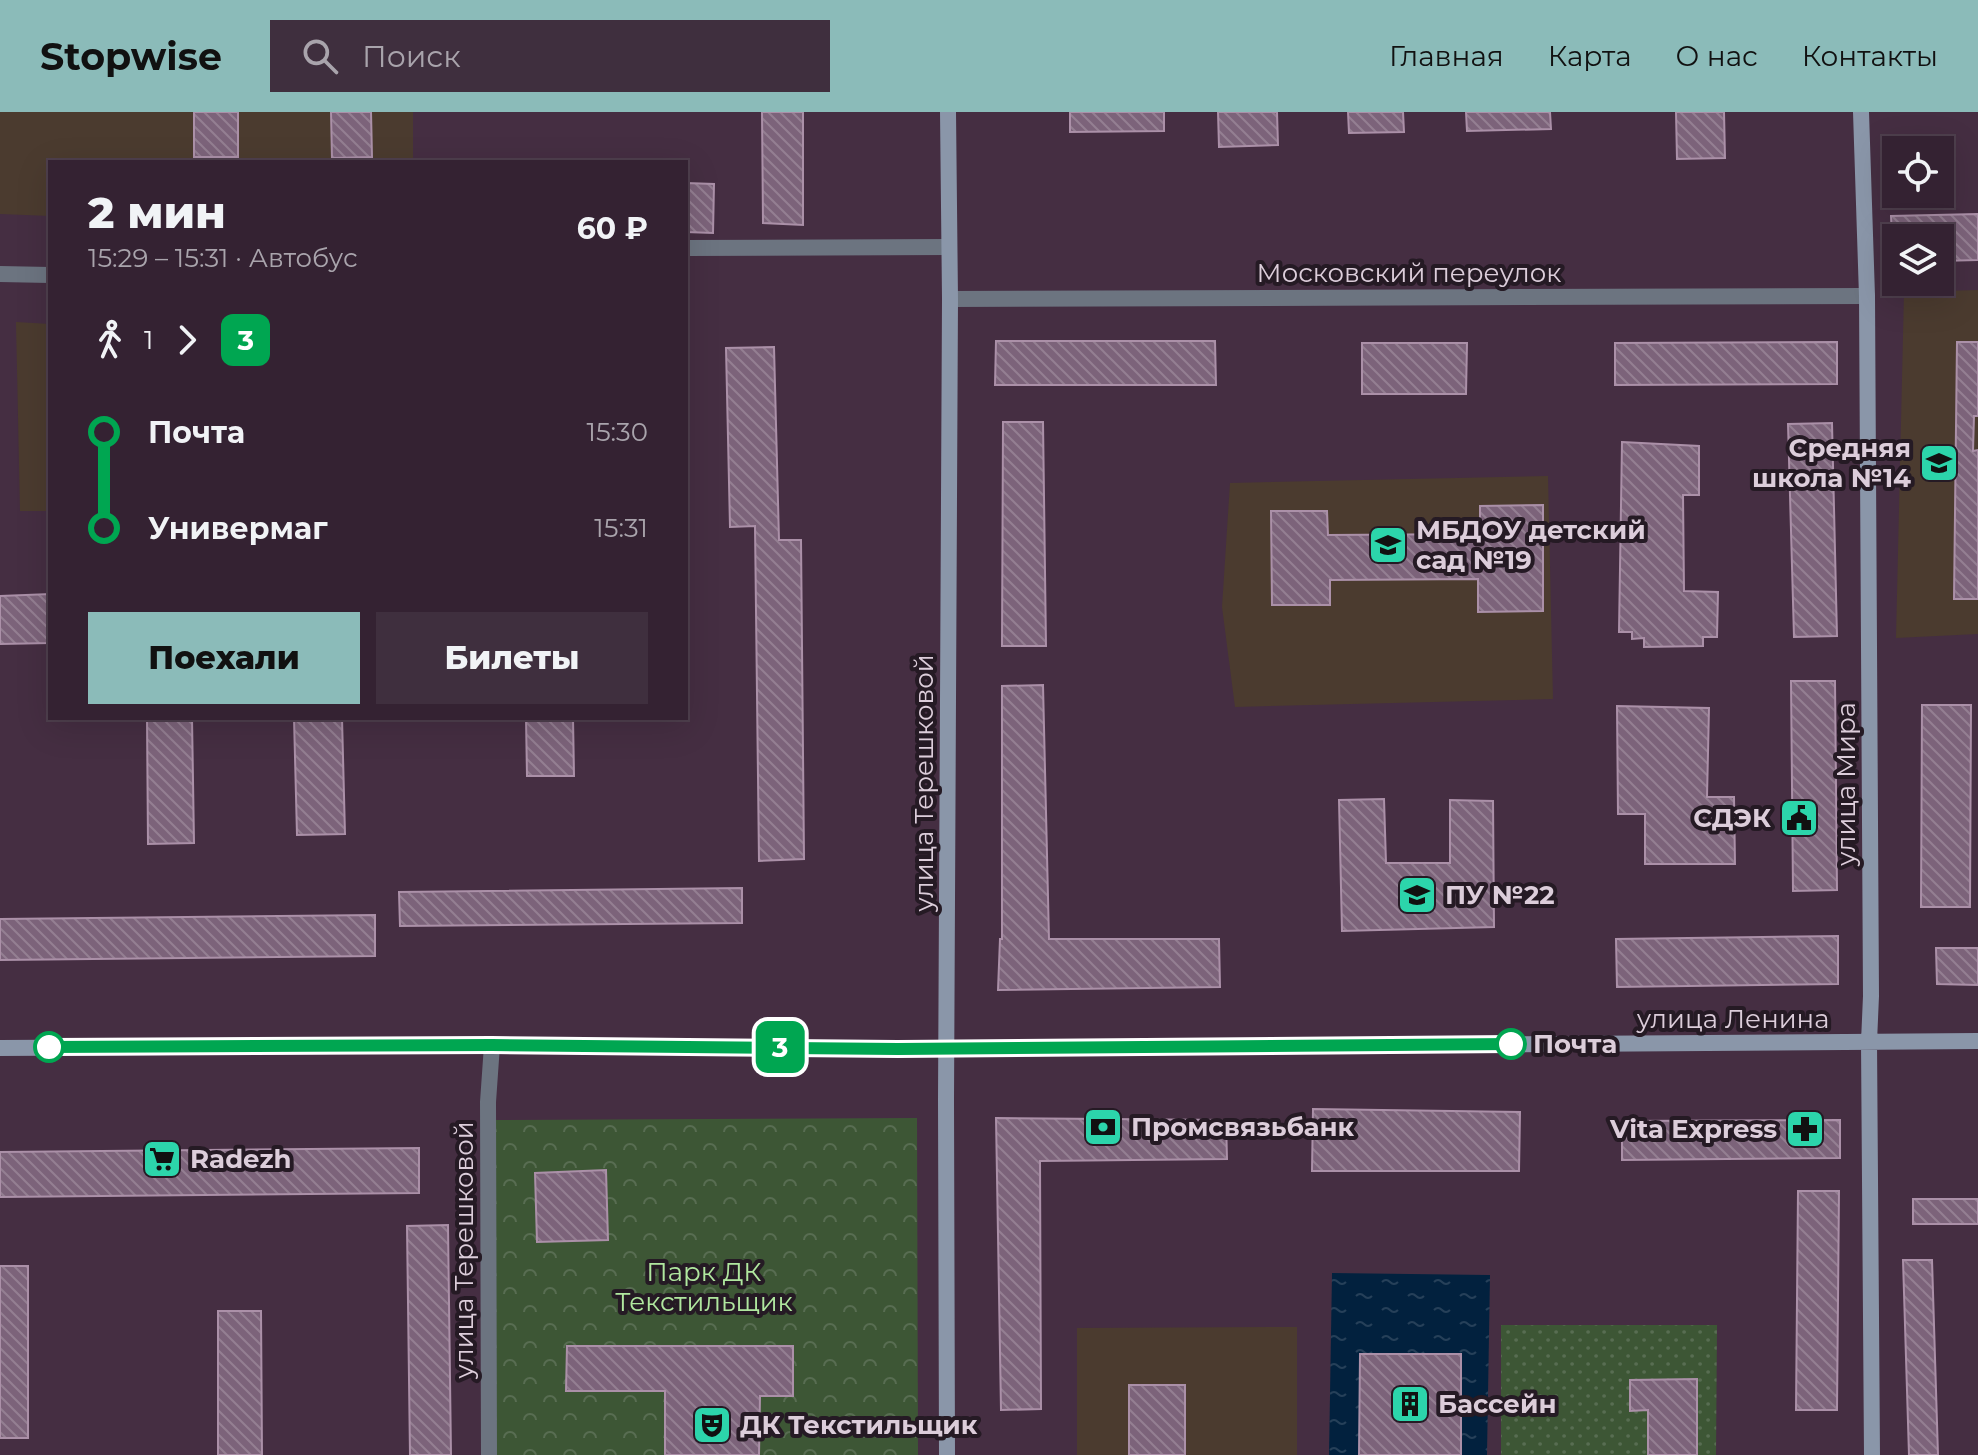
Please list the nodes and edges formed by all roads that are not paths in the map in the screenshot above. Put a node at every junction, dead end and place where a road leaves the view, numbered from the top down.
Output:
1 (948, 112) edge
2 (1861, 112) edge
3 (949, 247) junction
4 (688, 248) edge
5 (0, 274) edge
6 (48, 275) edge
7 (1867, 296) junction
8 (950, 299) junction
9 (1978, 1041) edge
10 (1869, 1042) junction
11 (492, 1045) junction
12 (0, 1048) edge
13 (946, 1048) junction
14 (489, 1455) edge
15 (947, 1455) edge
16 (1872, 1455) edge

1 - 3 street, улица Терешковой
2 - 7 street, улица Мира
3 - 4 street
3 - 8 street, улица Терешковой
5 - 6 street
7 - 8 street, Московский переулок
7 - 10 street, улица Мира
8 - 13 street, улица Терешковой
9 - 10 street, улица Ленина
10 - 13 street, улица Ленина
10 - 16 street, улица Мира
11 - 12 street, улица Ленина
11 - 13 street, улица Ленина
11 - 14 street, улица Терешковой
13 - 15 street, улица Терешковой

